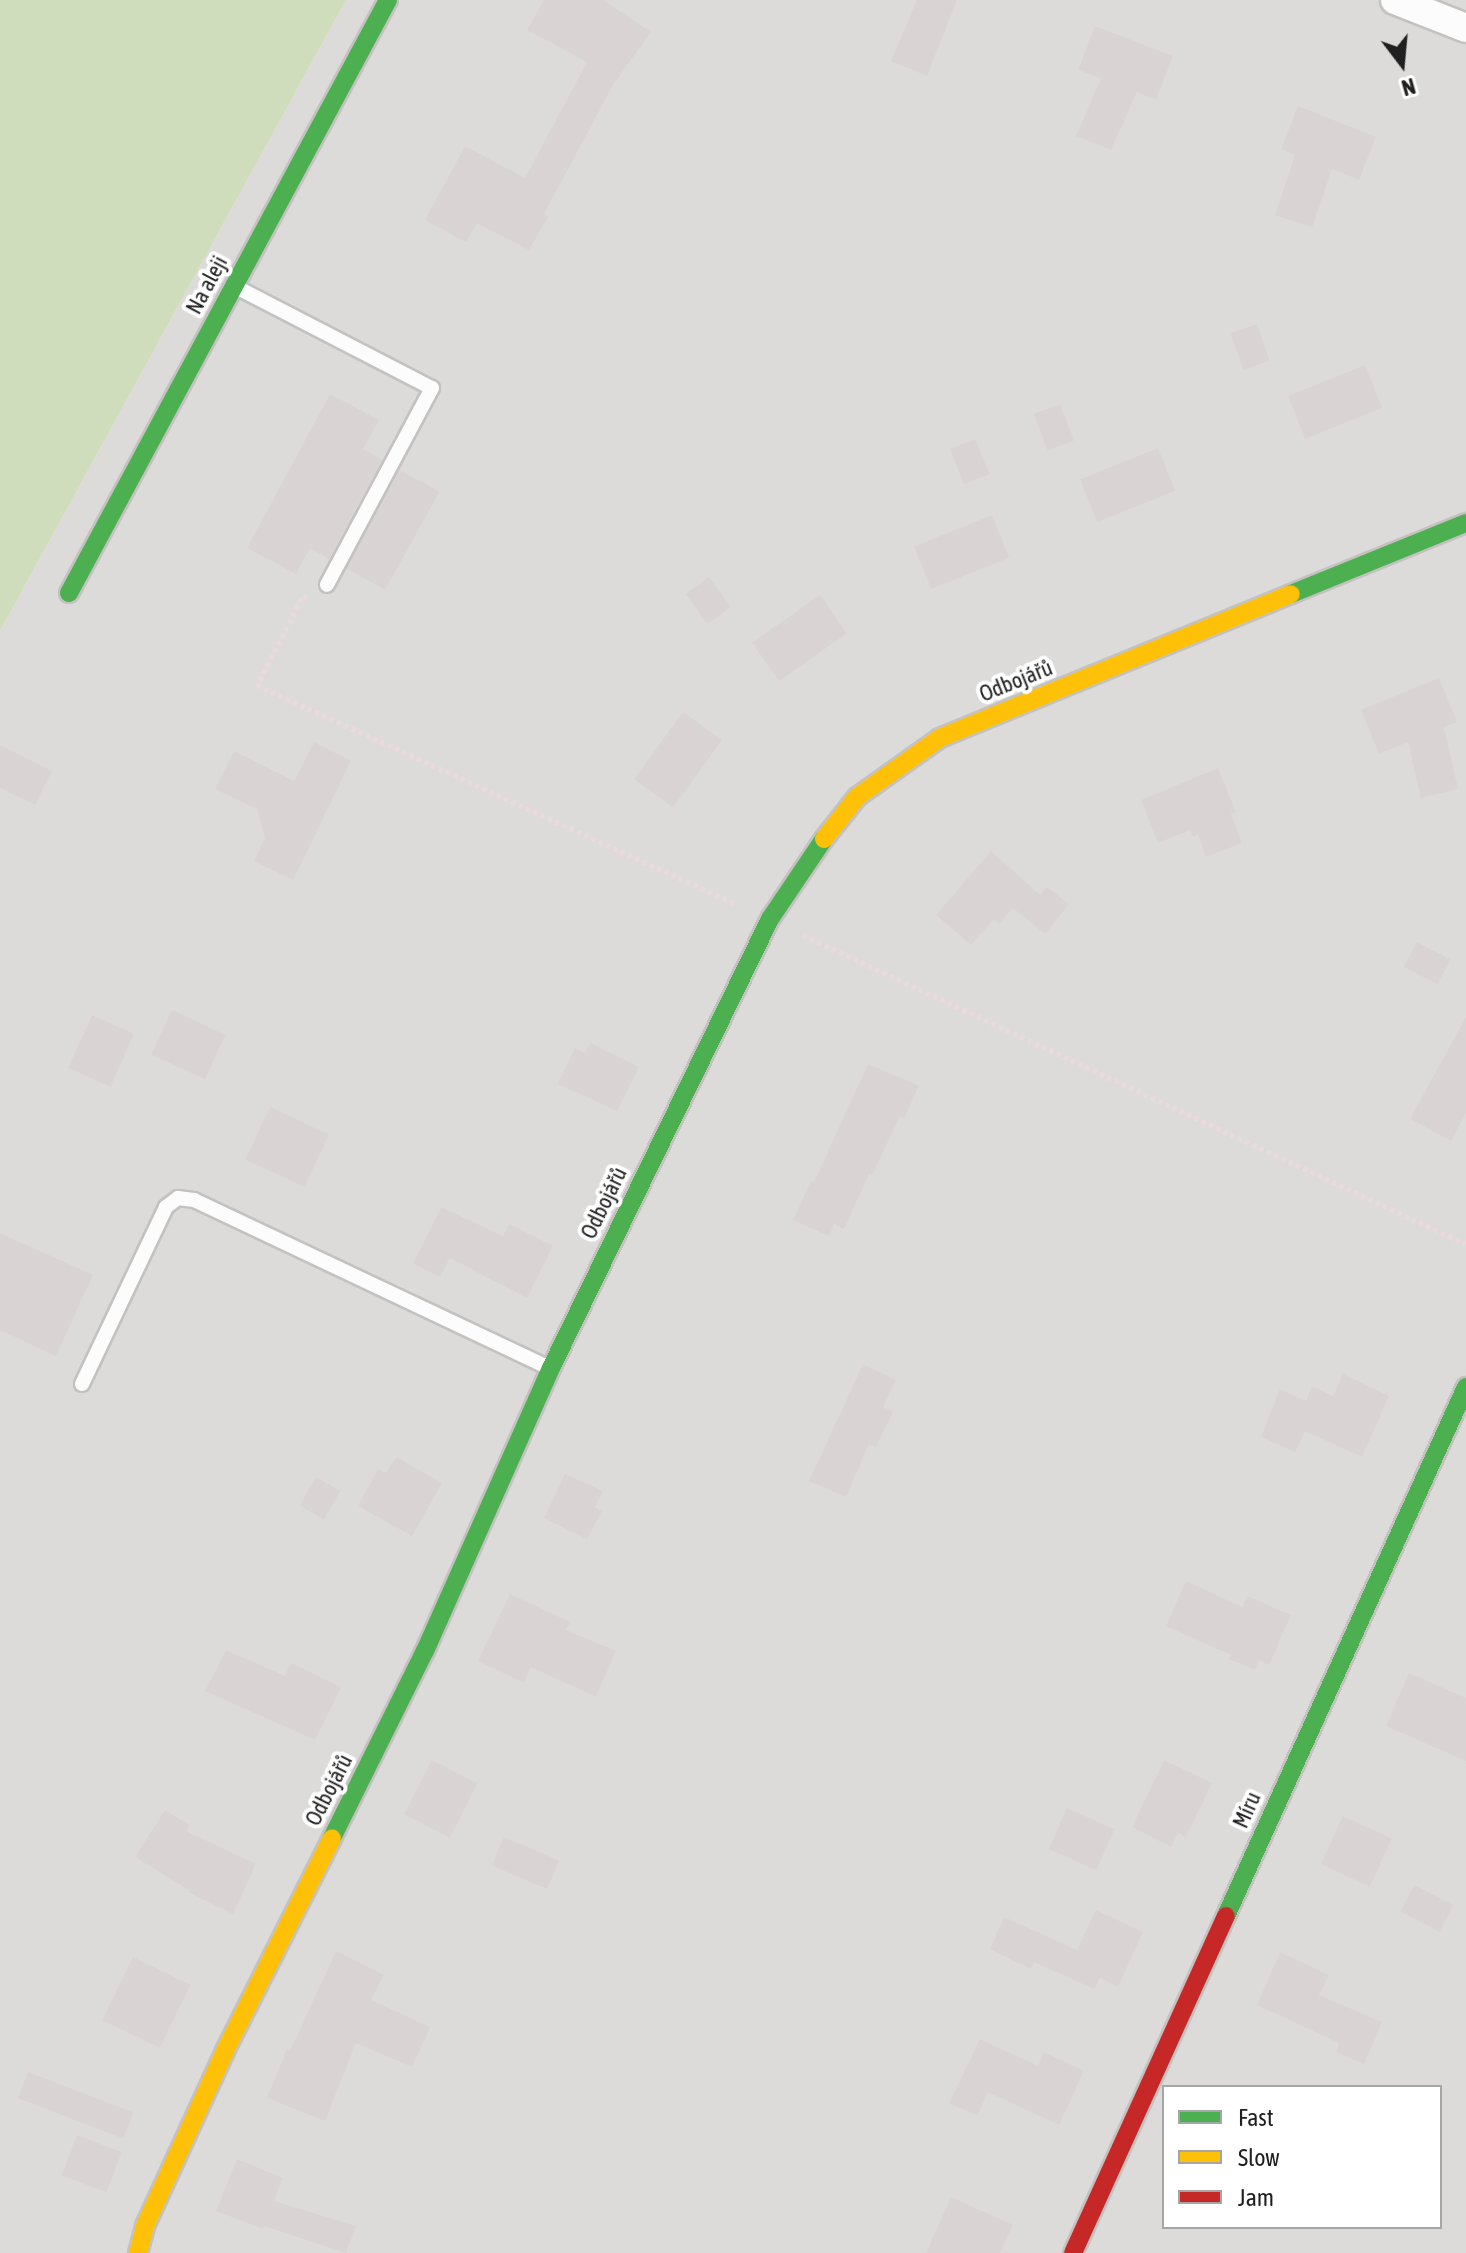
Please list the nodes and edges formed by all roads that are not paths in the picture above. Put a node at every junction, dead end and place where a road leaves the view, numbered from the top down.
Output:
1 (388, 0) edge
2 (1395, 0) edge
3 (1466, 28) edge
4 (234, 286) junction
5 (1466, 523) edge
6 (327, 585) road end
7 (69, 593) dead end
8 (551, 1368) junction
9 (82, 1384) dead end
10 (1466, 1387) edge
11 (138, 2253) edge
12 (1073, 2253) edge

1 - 4 street, Na aleji
2 - 3 street
4 - 6 lane
4 - 7 street, Na aleji
5 - 8 street, Odbojářů
8 - 9 lane
8 - 11 street, Odbojářů
10 - 12 street, Míru

